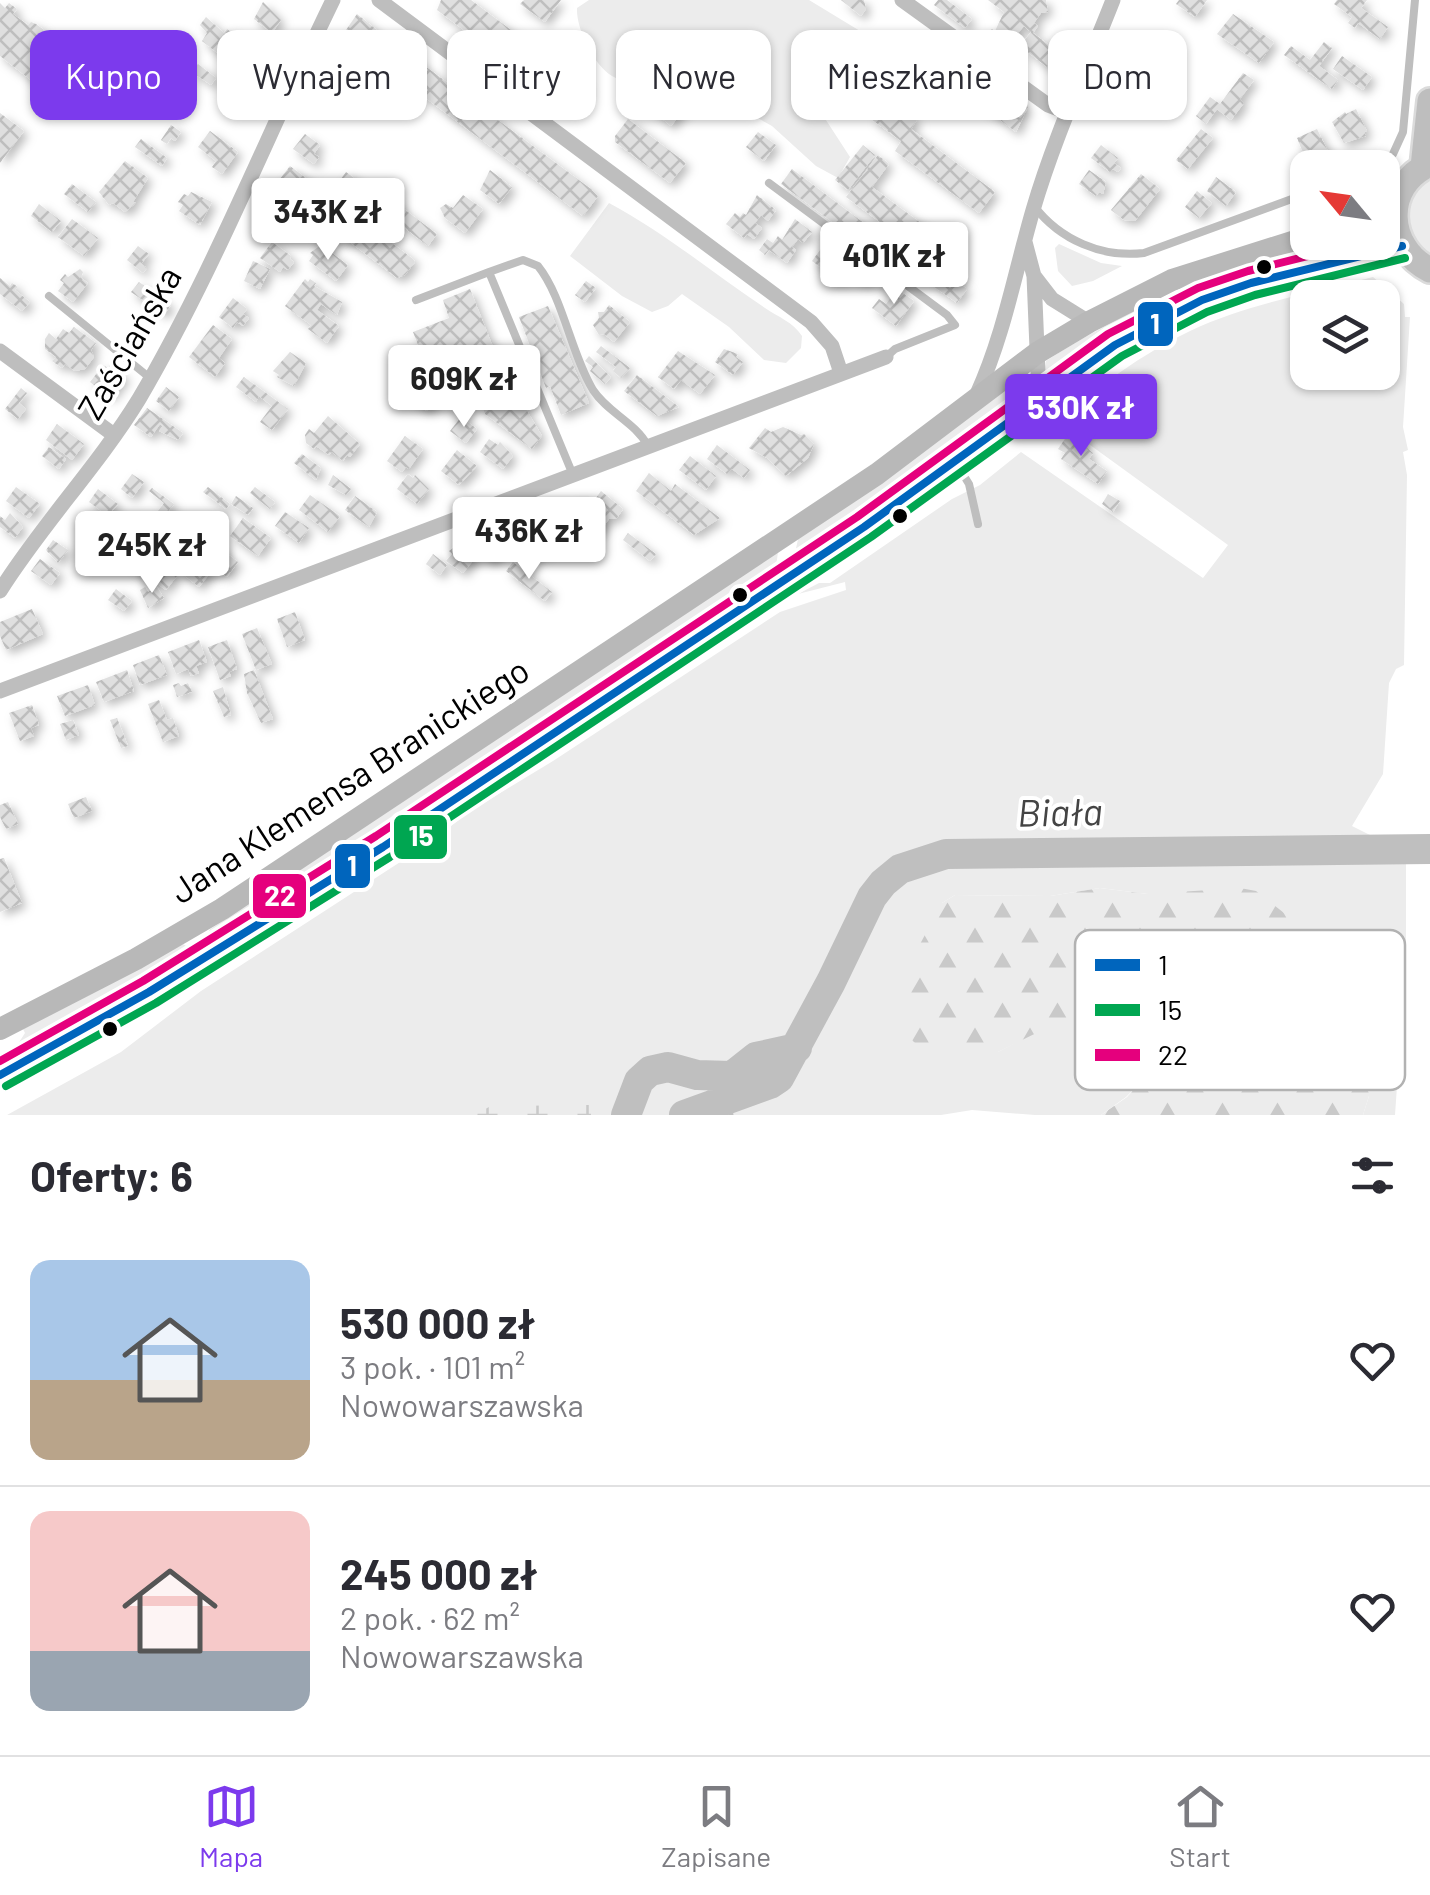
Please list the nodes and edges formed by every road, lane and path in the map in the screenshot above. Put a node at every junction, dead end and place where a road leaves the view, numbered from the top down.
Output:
1 (333, 0) edge
2 (379, 0) edge
3 (902, 0) edge
4 (1113, 0) edge
5 (1415, 0) edge
6 (1101, 30) edge
7 (1430, 100) edge
8 (1048, 106) edge
9 (1066, 120) edge
10 (1396, 150) edge
11 (1426, 166) edge
12 (769, 183) dead end
13 (1400, 192) edge
14 (1290, 200) edge
15 (1034, 206) junction
16 (1025, 242) junction
17 (1400, 242) edge
18 (1290, 243) edge
19 (1402, 246) junction
20 (1430, 270) edge
21 (489, 272) junction
22 (1034, 276) junction
23 (49, 296) dead end
24 (416, 300) dead end
25 (1088, 322) junction
26 (0, 350) edge
27 (1038, 354) junction
28 (886, 357) joint
29 (842, 373) junction
30 (150, 378) junction
31 (1040, 397) junction
32 (974, 402) junction
33 (114, 435) junction
34 (648, 446) junction
35 (956, 463) junction
36 (573, 475) junction
37 (978, 524) dead end
38 (0, 591) edge
39 (2, 685) edge
40 (183, 932) junction
41 (201, 961) junction
42 (0, 1030) edge
43 (0, 1075) edge

1 - 30 street, Zaściańska
2 - 29 street
3 - 8 street
4 - 6 street
5 - 10 lane
7 - 11 highway
9 - 15 street
11 - 13 highway
12 - 28 lane
14 - 15 lane
15 - 16 street
16 - 22 street
16 - 32 street
17 - 19 highway
18 - 25 main road, Jana Klemensa Branickiego
19 - 20 highway
19 - 31 main road, Jana Klemensa Branickiego
21 - 24 lane
21 - 34 lane
21 - 36 lane
22 - 25 street
22 - 27 street
23 - 30 lane
25 - 27 main road, Jana Klemensa Branickiego
26 - 33 street
27 - 31 street
27 - 32 main road, Jana Klemensa Branickiego
28 - 29 street
29 - 34 street
30 - 33 street, Zaściańska
31 - 35 main road, Jana Klemensa Branickiego
32 - 40 main road, Jana Klemensa Branickiego
33 - 38 street, Zaściańska
34 - 36 street
35 - 37 lane
35 - 41 main road, Jana Klemensa Branickiego
36 - 39 street
40 - 41 main road
40 - 42 main road, Jana Klemensa Branickiego
41 - 43 main road, Jana Klemensa Branickiego

